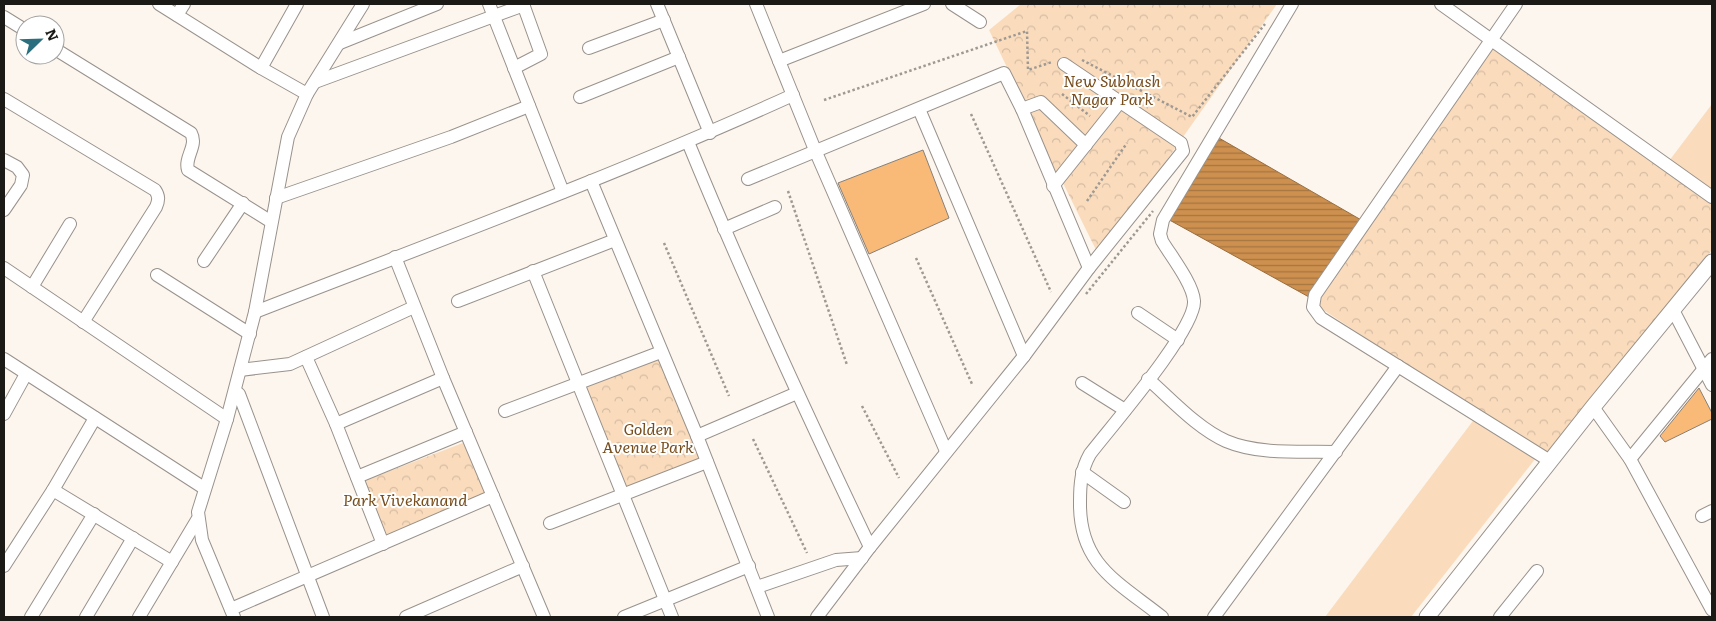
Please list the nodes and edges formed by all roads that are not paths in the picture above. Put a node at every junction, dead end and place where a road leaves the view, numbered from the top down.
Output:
1 (159, 4) edge
2 (184, 4) edge
3 (297, 4) edge
4 (363, 4) edge
5 (438, 4) edge
6 (489, 4) edge
7 (524, 4) edge
8 (657, 4) edge
9 (756, 4) edge
10 (924, 4) edge
11 (952, 4) edge
12 (1292, 4) edge
13 (1441, 4) edge
14 (1516, 4) edge
15 (177, 15) junction
16 (4, 17) edge
17 (494, 17) junction
18 (664, 20) junction
19 (980, 22) dead end
20 (15, 24) edge
21 (1491, 38) junction
22 (340, 43) junction
23 (590, 48) dead end
24 (65, 55) edge
25 (679, 57) junction
26 (779, 61) junction
27 (1064, 64) dead end
28 (261, 68) junction
29 (514, 68) junction
30 (315, 82) junction
31 (307, 94) junction
32 (793, 95) junction
33 (580, 97) dead end
34 (4, 99) edge
35 (1120, 102) junction
36 (529, 106) junction
37 (919, 109) junction
38 (1022, 109) junction
39 (710, 133) junction
40 (688, 142) junction
41 (1086, 145) junction
42 (815, 150) junction
43 (4, 160) edge
44 (748, 179) dead end
45 (591, 181) junction
46 (1054, 186) junction
47 (563, 192) junction
48 (1712, 197) edge
49 (276, 198) junction
50 (243, 203) junction
51 (775, 207) dead end
52 (4, 210) edge
53 (270, 221) junction
54 (70, 224) dead end
55 (724, 229) junction
56 (615, 240) junction
57 (395, 257) junction
58 (204, 261) dead end
59 (1712, 262) edge
60 (4, 268) edge
61 (1089, 268) junction
62 (533, 271) junction
63 (157, 275) dead end
64 (32, 287) junction
65 (458, 301) dead end
66 (414, 307) junction
67 (1673, 310) junction
68 (255, 312) junction
69 (1138, 313) dead end
70 (82, 322) junction
71 (250, 334) junction
72 (1178, 340) junction
73 (661, 352) junction
74 (1024, 356) junction
75 (306, 357) junction
76 (4, 359) edge
77 (1709, 363) edge
78 (1398, 366) junction
79 (240, 370) junction
80 (26, 374) junction
81 (443, 378) junction
82 (1148, 379) junction
83 (579, 382) junction
84 (1082, 383) dead end
85 (1712, 385) edge
86 (235, 391) junction
87 (797, 393) junction
88 (1593, 407) junction
89 (1125, 410) junction
90 (505, 411) dead end
91 (4, 414) edge
92 (95, 418) junction
93 (227, 419) junction
94 (336, 424) junction
95 (466, 432) junction
96 (697, 436) junction
97 (946, 451) junction
98 (1336, 452) junction
99 (1630, 459) junction
100 (1550, 461) junction
101 (707, 462) junction
102 (1082, 472) junction
103 (357, 477) junction
104 (204, 488) junction
105 (53, 490) junction
106 (622, 495) junction
107 (493, 496) junction
108 (1124, 502) dead end
109 (94, 514) junction
110 (197, 520) junction
111 (550, 523) dead end
112 (134, 538) junction
113 (383, 544) junction
114 (870, 547) junction
115 (862, 558) junction
116 (172, 562) junction
117 (4, 566) edge
118 (523, 566) junction
119 (749, 566) junction
120 (1537, 571) dead end
121 (307, 576) junction
122 (757, 587) junction
123 (666, 600) junction
124 (1712, 610) edge
125 (233, 613) edge
126 (141, 616) edge
127 (539, 616) edge
128 (31, 617) edge
129 (86, 617) edge
130 (323, 617) edge
131 (406, 617) edge
132 (624, 617) edge
133 (672, 617) edge
134 (768, 617) edge
135 (817, 617) edge
136 (1162, 617) edge
137 (1214, 617) edge
138 (1427, 617) edge
139 (1500, 617) edge

1 - 15 street
2 - 15 street
3 - 28 street
4 - 22 street
5 - 22 street
6 - 17 street
7 - 17 street
7 - 29 street
8 - 18 street
9 - 26 street
10 - 26 street
11 - 19 street
12 - 72 street
13 - 21 street
14 - 21 street
15 - 28 street
16 - 20 street
17 - 29 street
17 - 30 street
18 - 23 street
18 - 25 street
21 - 48 street
21 - 78 street
22 - 30 street
24 - 50 street
25 - 33 street
25 - 39 street
26 - 32 street
27 - 35 street
28 - 31 street
29 - 36 street
30 - 31 street
31 - 49 street
32 - 39 street
32 - 42 street
34 - 70 street
35 - 41 street
35 - 61 street
36 - 47 street
36 - 49 street
37 - 38 street
37 - 42 street
37 - 74 street
38 - 41 street
38 - 46 street
39 - 40 street
40 - 45 street
40 - 55 street
41 - 46 street
42 - 44 street
42 - 97 street
43 - 52 street
45 - 47 street
45 - 56 street
46 - 61 street
47 - 57 street
49 - 53 street
50 - 53 street
50 - 58 street
51 - 55 street
53 - 68 street
54 - 64 street
55 - 87 street
56 - 62 street
56 - 73 street
57 - 66 street
57 - 68 street
59 - 67 main road
60 - 64 street
61 - 74 street
62 - 65 street
62 - 83 street
63 - 71 street
64 - 70 street
66 - 75 street
66 - 81 street
67 - 77 street
67 - 88 main road
68 - 71 street
69 - 72 street
70 - 93 street
71 - 79 street
72 - 82 street
73 - 83 street
73 - 96 street
74 - 97 street
75 - 79 street
75 - 94 street
76 - 80 street
77 - 85 street
77 - 99 street
78 - 98 street
78 - 100 street
79 - 86 street
80 - 91 street
80 - 92 street
81 - 94 street
81 - 95 street
82 - 89 street
82 - 98 street
83 - 90 street
83 - 106 street
84 - 89 street
86 - 93 street
86 - 121 street
87 - 96 street
87 - 114 street
88 - 99 street
88 - 100 main road
89 - 102 street
92 - 104 street
92 - 105 street
93 - 104 street
94 - 103 street
95 - 103 street
95 - 107 street
96 - 101 street
97 - 114 street
98 - 137 street
99 - 124 street
100 - 138 main road
101 - 106 street
101 - 119 street
102 - 108 street
102 - 136 street
103 - 113 street
104 - 110 street
105 - 109 street
105 - 117 street
106 - 111 street
106 - 123 street
107 - 113 street
107 - 118 street
109 - 112 street
109 - 128 street
110 - 116 street
110 - 125 street
112 - 116 street
112 - 129 street
113 - 121 street
114 - 115 street
115 - 122 street
115 - 135 street
116 - 126 street
118 - 127 street
118 - 131 street
119 - 122 street
119 - 123 street
120 - 139 street
121 - 125 street
121 - 130 street
122 - 134 street
123 - 132 street
123 - 133 street

